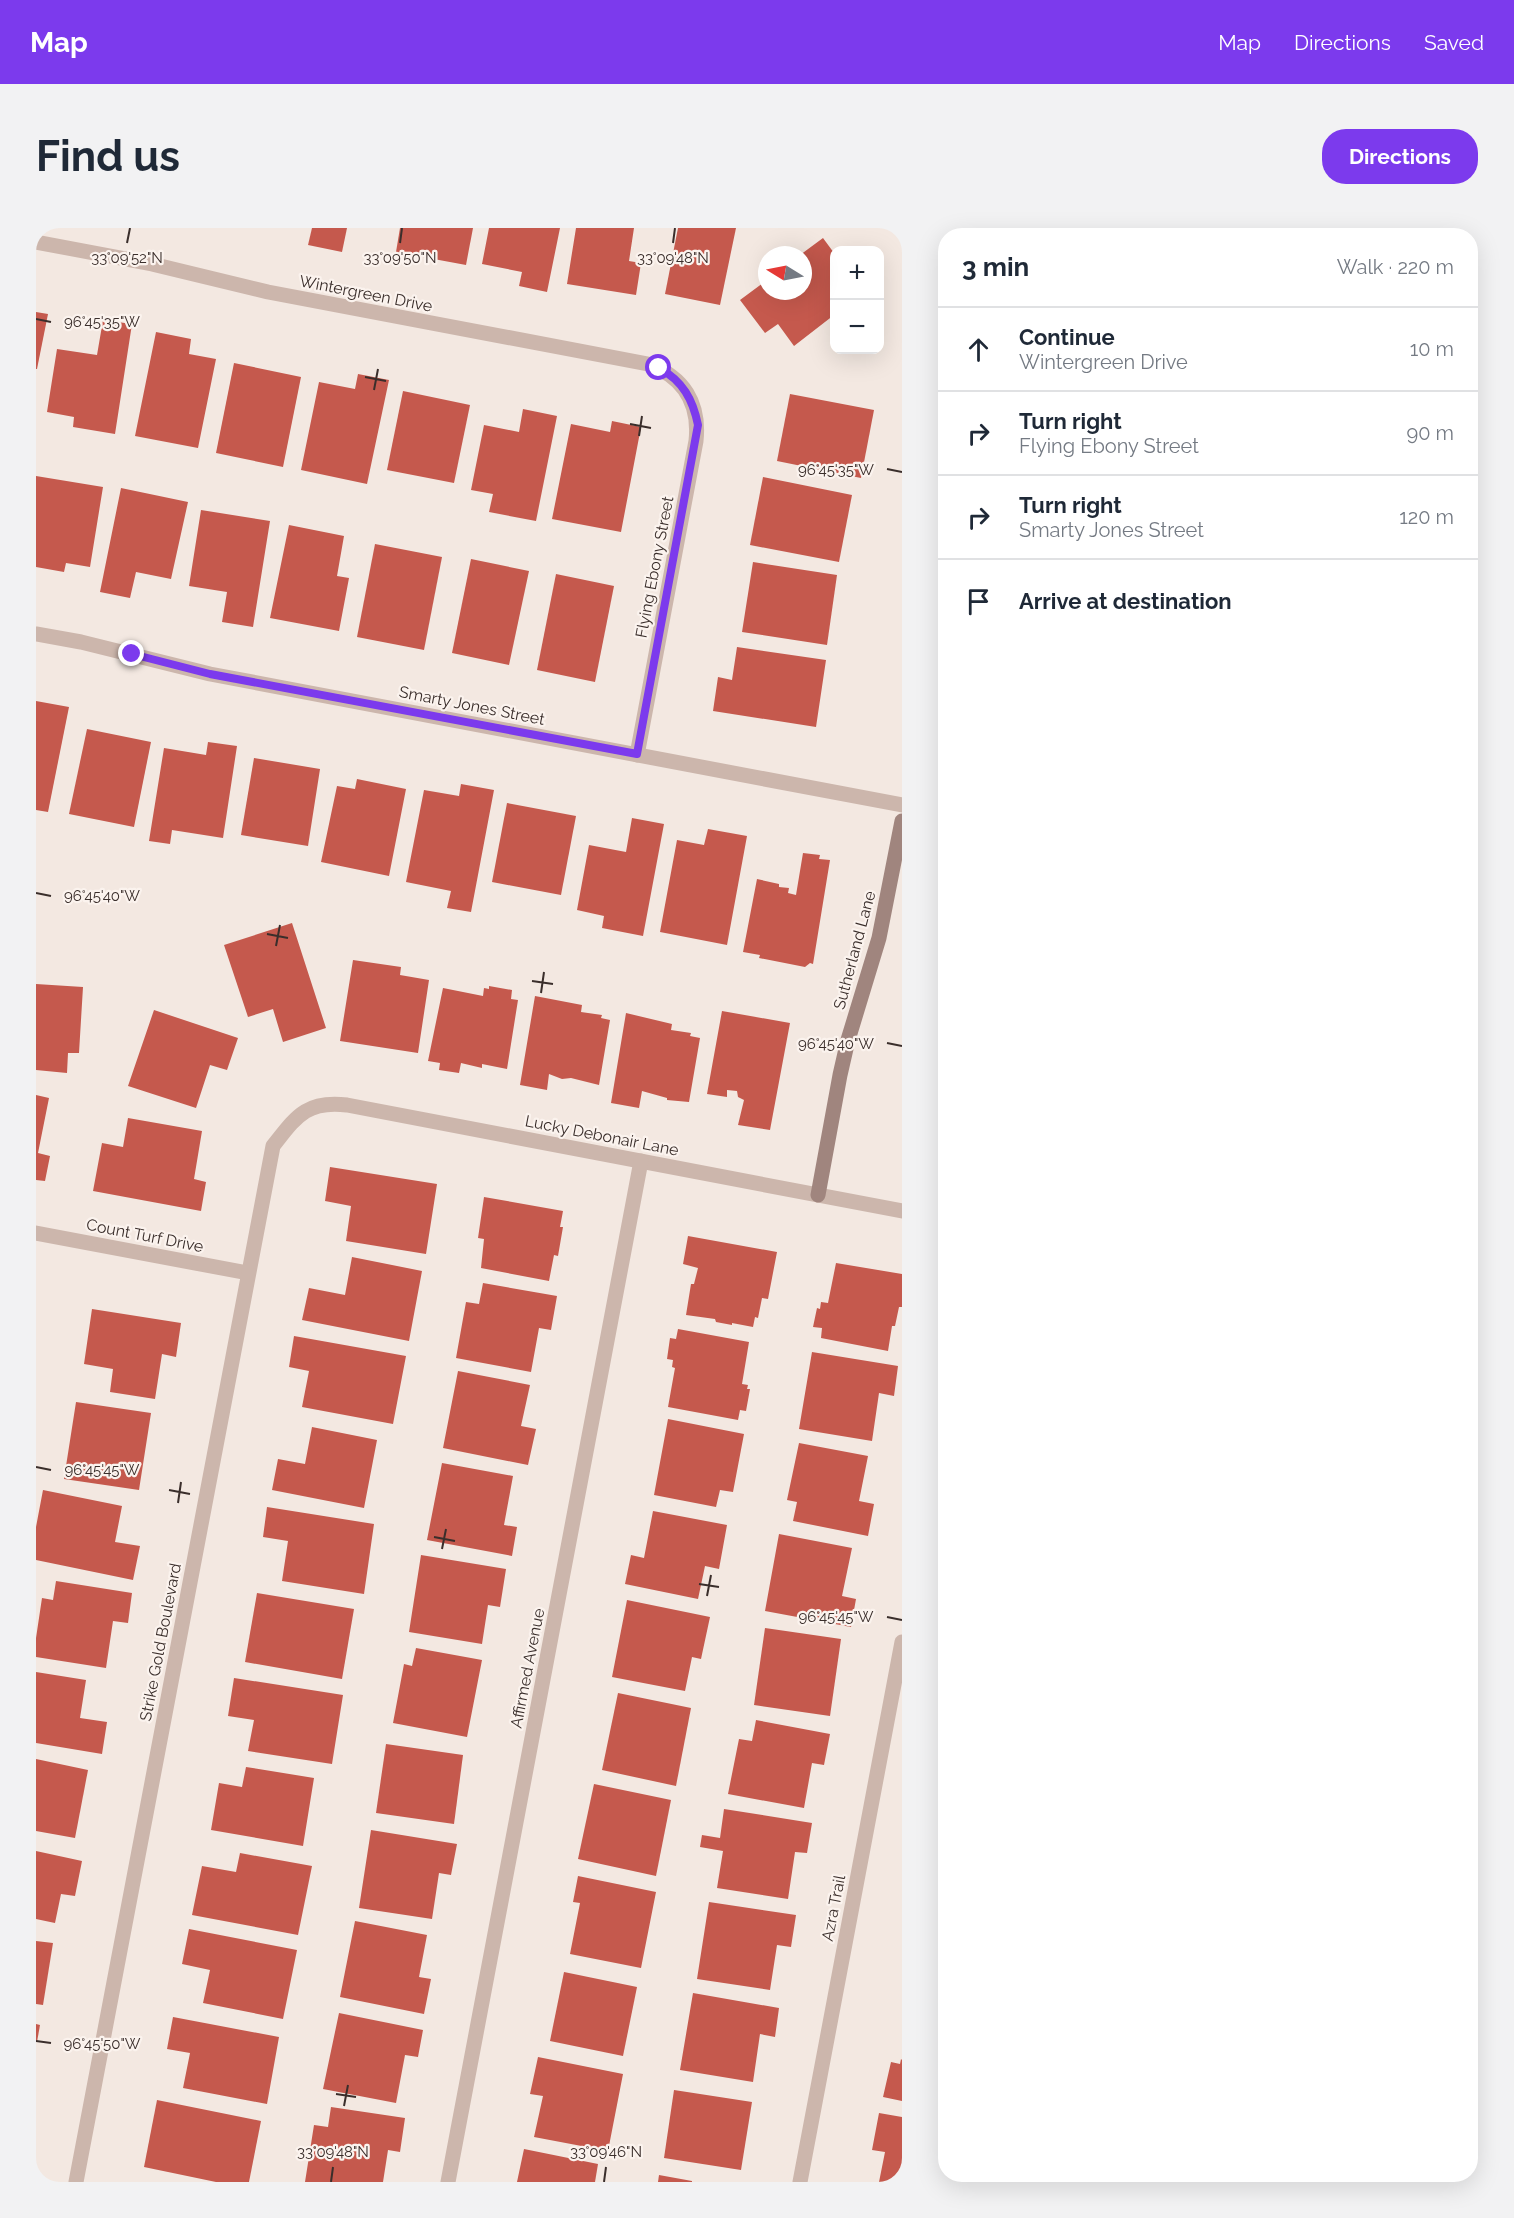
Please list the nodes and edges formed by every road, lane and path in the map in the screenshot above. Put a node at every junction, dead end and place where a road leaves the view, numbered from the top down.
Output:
1 (36, 242) edge
2 (684, 388) joint
3 (36, 634) edge
4 (637, 754) junction
5 (902, 804) edge
6 (902, 821) edge
7 (296, 1117) joint
8 (641, 1161) junction
9 (818, 1195) junction
10 (902, 1210) edge
11 (36, 1233) edge
12 (248, 1273) junction
13 (902, 1642) edge
14 (76, 2182) edge
15 (448, 2182) edge
16 (800, 2182) edge

1 - 2 street, Wintergreen Drive
2 - 4 street, Flying Ebony Street
3 - 4 street, Smarty Jones Street
4 - 5 street, Smarty Jones Street
6 - 9 street, Sutherland Lane
7 - 8 street, Lucky Debonair Lane
7 - 12 street, Strike Gold Boulevard
8 - 9 street, Lucky Debonair Lane
8 - 15 street, Affirmed Avenue
9 - 10 street, Lucky Debonair Lane
11 - 12 street, Count Turf Drive
12 - 14 street, Strike Gold Boulevard
13 - 16 street, Azra Trail

